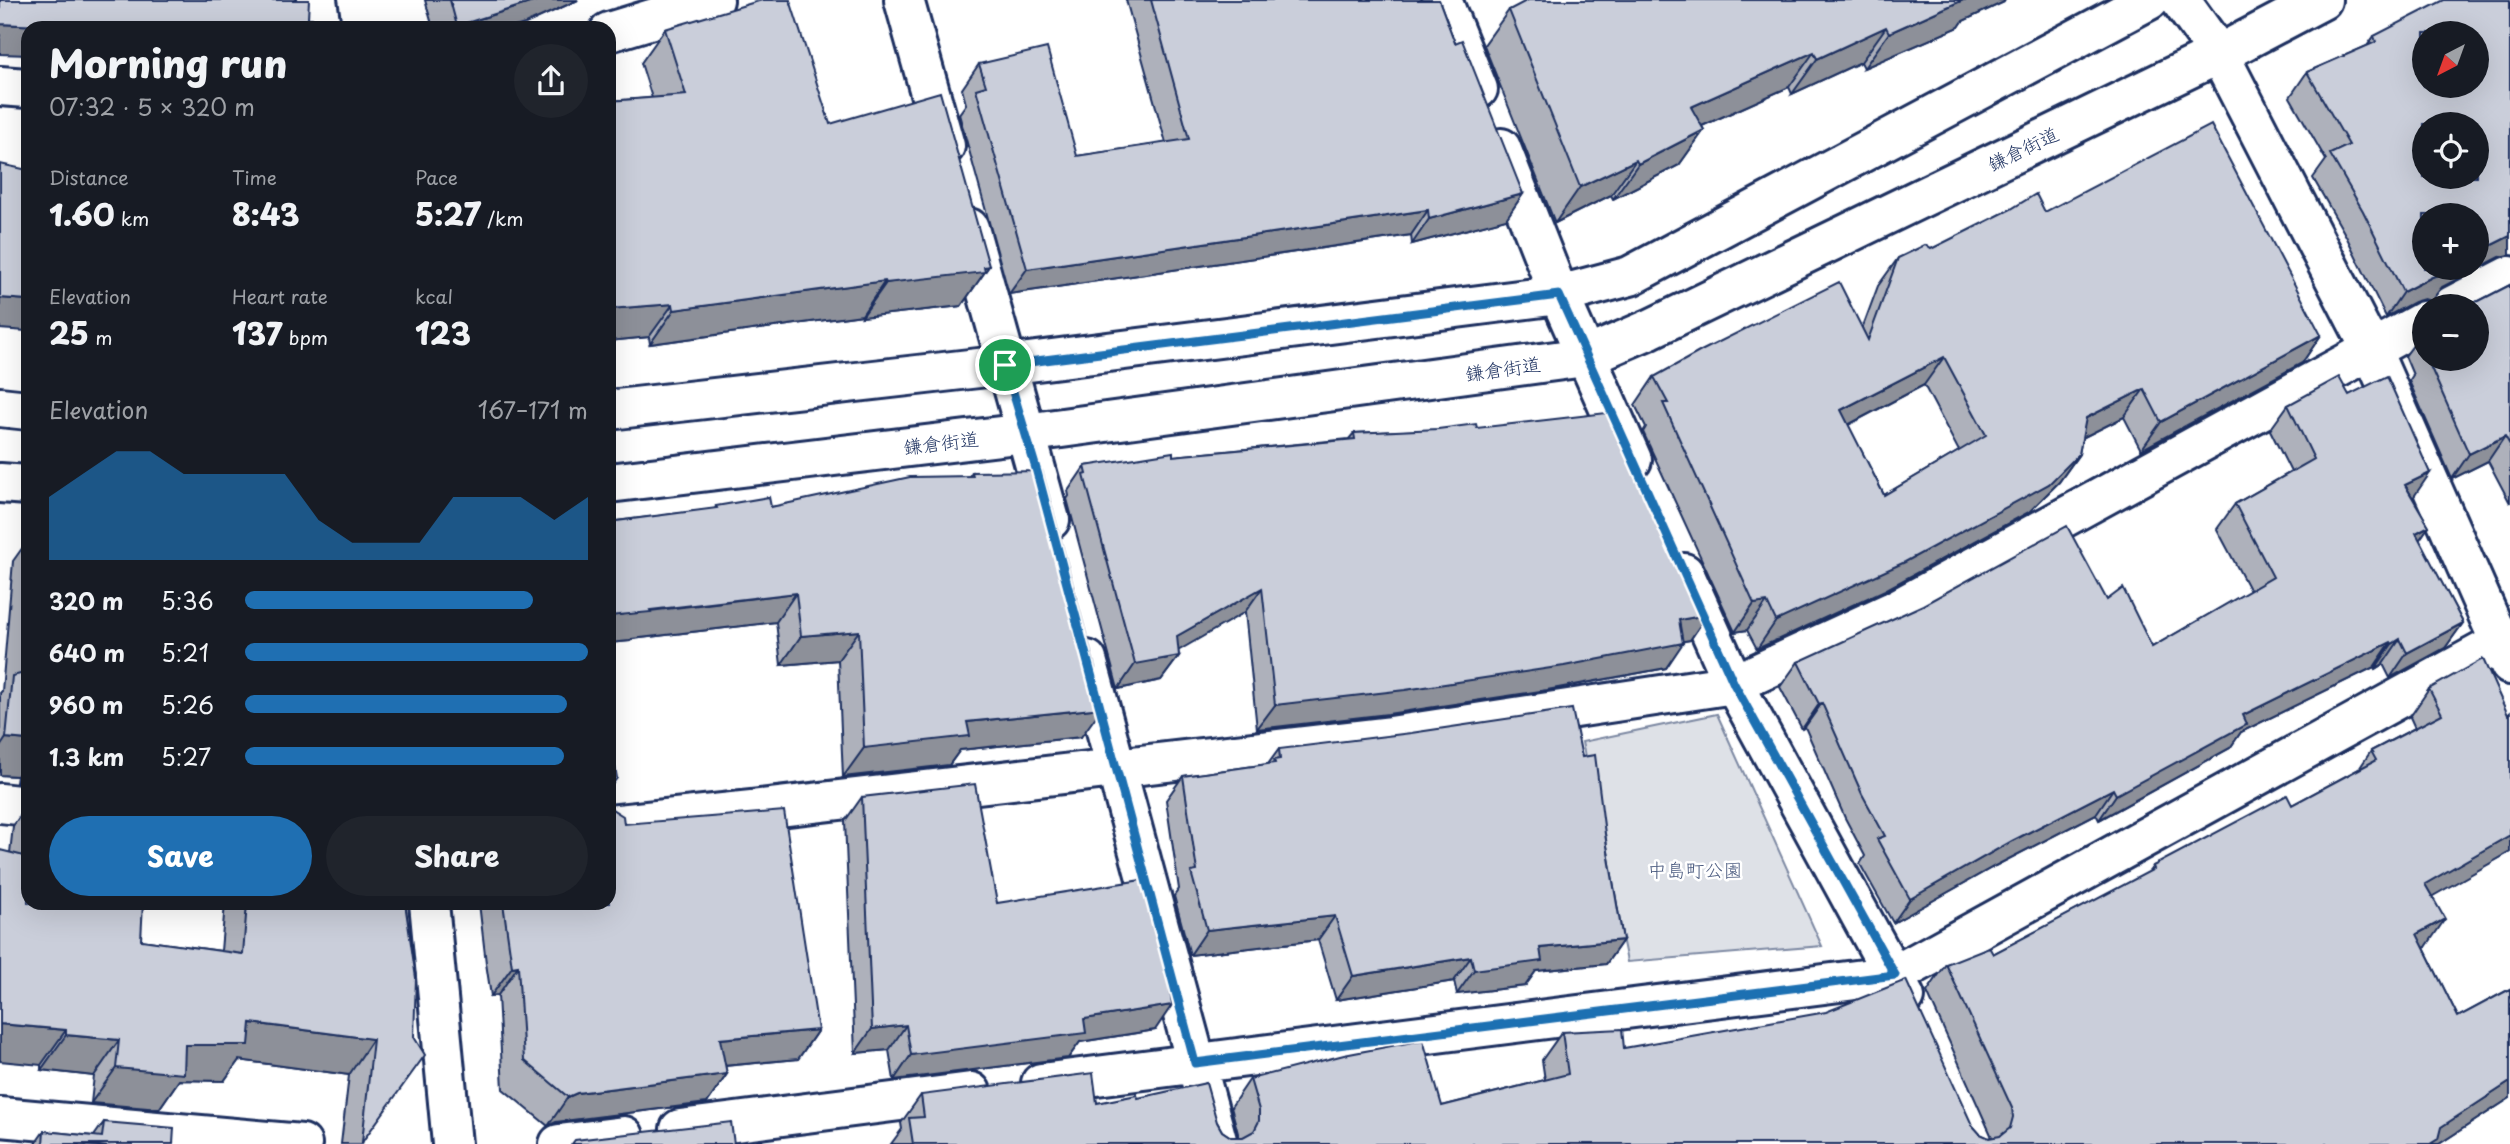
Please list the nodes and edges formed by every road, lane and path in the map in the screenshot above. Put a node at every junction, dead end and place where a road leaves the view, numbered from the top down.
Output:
1 (317, 0) edge
2 (714, 0) edge
3 (904, 0) edge
4 (1442, 0) edge
5 (2149, 0) edge
6 (2180, 0) edge
7 (2322, 0) edge
8 (320, 21) edge
9 (616, 30) edge
10 (2219, 54) junction
11 (0, 86) edge
12 (21, 88) edge
13 (2510, 276) edge
14 (2475, 294) edge
15 (1559, 295) junction
16 (2412, 327) edge
17 (2371, 349) junction
18 (1585, 357) junction
19 (1005, 365) junction
20 (0, 407) edge
21 (21, 409) edge
22 (616, 409) edge
23 (1024, 433) junction
24 (0, 482) edge
25 (616, 482) edge
26 (21, 484) edge
27 (1644, 486) edge
28 (1672, 548) edge
29 (1058, 552) edge
30 (1080, 633) edge
31 (2506, 649) edge
32 (1734, 684) junction
33 (1116, 768) junction
34 (0, 803) edge
35 (21, 805) edge
36 (616, 823) edge
37 (430, 910) edge
38 (1895, 975) junction
39 (1917, 1023) edge
40 (1195, 1063) junction
41 (0, 1117) edge
42 (302, 1144) edge
43 (452, 1144) edge
44 (559, 1144) edge
45 (1218, 1144) edge

1 - 8 street
2 - 9 street
3 - 19 street
4 - 15 street
5 - 15 street
6 - 10 street
7 - 10 street, 鎌倉街道
10 - 17 street
10 - 18 street, 鎌倉街道
11 - 12 street
13 - 14 street
15 - 18 street
15 - 19 street
16 - 17 street
17 - 31 street
17 - 32 street
18 - 23 street, 鎌倉街道
18 - 27 street
19 - 22 street
19 - 23 street
20 - 21 street
23 - 25 street, 鎌倉街道
23 - 29 street
24 - 26 street
28 - 32 street
30 - 33 street
31 - 38 street
32 - 33 street
32 - 38 street
33 - 36 street
33 - 40 street
34 - 35 street
37 - 43 street
38 - 39 street
38 - 40 street
40 - 44 street
40 - 45 street
41 - 42 street

